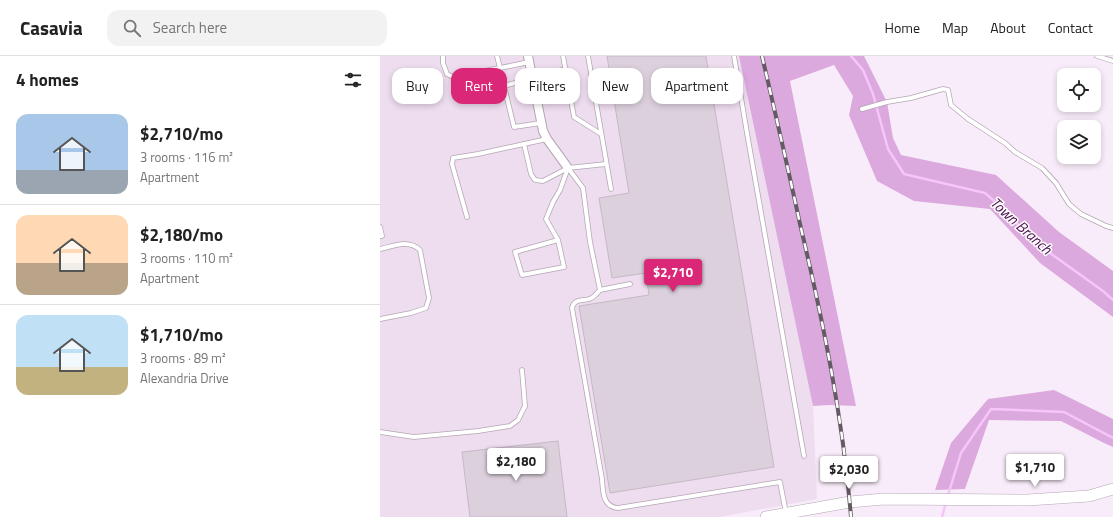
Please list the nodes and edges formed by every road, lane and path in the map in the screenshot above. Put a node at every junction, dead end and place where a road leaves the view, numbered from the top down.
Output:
1 (443, 56) edge
2 (497, 56) edge
3 (563, 56) edge
4 (588, 56) edge
5 (734, 56) edge
6 (1097, 56) edge
7 (529, 59) edge
8 (1113, 61) edge
9 (500, 68) joint
10 (566, 68) edge
11 (451, 76) edge
12 (515, 83) edge
13 (538, 104) edge
14 (572, 104) edge
15 (862, 109) dead end
16 (542, 123) junction
17 (601, 134) junction
18 (547, 139) junction
19 (524, 144) junction
20 (606, 164) junction
21 (568, 168) junction
22 (611, 189) dead end
23 (467, 217) dead end
24 (380, 226) edge
25 (1113, 228) edge
26 (380, 236) edge
27 (558, 240) junction
28 (380, 249) edge
29 (630, 284) dead end
30 (600, 290) junction
31 (380, 319) edge
32 (522, 370) dead end
33 (380, 432) edge
34 (804, 456) dead end
35 (1113, 489) edge
36 (786, 513) junction
37 (766, 517) edge

1 - 11 lane
2 - 9 lane
3 - 10 lane
4 - 17 lane
5 - 34 lane
6 - 8 lane
7 - 9 lane
12 - 16 lane
13 - 16 street
14 - 17 lane
15 - 25 lane
16 - 18 street
17 - 20 lane
18 - 19 lane
18 - 21 street
19 - 21 lane
19 - 23 lane
20 - 21 lane
20 - 22 lane
21 - 27 lane
21 - 30 lane
24 - 26 lane
27 - 27 lane
28 - 31 lane
29 - 30 lane
30 - 36 lane
32 - 33 lane
35 - 36 street
36 - 37 street

